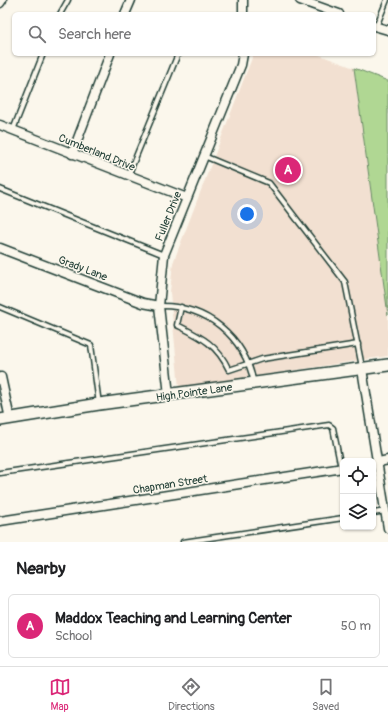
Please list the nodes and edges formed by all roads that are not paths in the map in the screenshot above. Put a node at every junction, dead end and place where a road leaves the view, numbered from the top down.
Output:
1 (2, 0) edge
2 (68, 0) edge
3 (130, 0) edge
4 (243, 0) edge
5 (300, 0) edge
6 (387, 0) edge
7 (0, 3) edge
8 (61, 12) edge
9 (126, 12) edge
10 (243, 12) edge
11 (333, 12) edge
12 (376, 25) edge
13 (376, 27) edge
14 (388, 30) edge
15 (42, 56) edge
16 (109, 56) edge
17 (177, 56) edge
18 (243, 56) edge
19 (0, 125) edge
20 (13, 130) junction
21 (72, 154) junction
22 (204, 156) junction
23 (128, 176) junction
24 (0, 189) edge
25 (187, 198) junction
26 (0, 248) edge
27 (164, 255) junction
28 (159, 306) junction
29 (0, 307) edge
30 (181, 307) junction
31 (358, 344) junction
32 (249, 365) junction
33 (388, 365) edge
34 (362, 369) junction
35 (1, 377) dead end
36 (254, 384) junction
37 (169, 395) junction
38 (99, 404) junction
39 (5, 420) edge
40 (375, 458) edge
41 (340, 459) edge
42 (388, 460) edge
43 (376, 463) edge
44 (340, 468) edge
45 (0, 473) edge
46 (387, 511) edge
47 (376, 513) edge
48 (340, 518) edge
49 (0, 521) edge
50 (388, 528) edge
51 (183, 542) edge

1 - 7 street
2 - 8 lane
3 - 9 street
4 - 10 street
5 - 11 street
6 - 12 lane
13 - 14 street
15 - 20 lane
16 - 21 street
17 - 23 lane
18 - 22 street, Fuller Drive
19 - 20 street, Cumberland Drive
20 - 21 street, Cumberland Drive
21 - 23 street, Cumberland Drive
22 - 25 street, Fuller Drive
22 - 31 lane
23 - 25 street, Cumberland Drive
24 - 27 lane
25 - 27 street, Fuller Drive
26 - 28 street, Grady Lane
27 - 28 street, Fuller Drive
28 - 30 lane
28 - 37 street, Fuller Drive
29 - 38 lane
30 - 32 lane
30 - 32 lane
31 - 32 lane
31 - 34 lane
32 - 36 lane
33 - 34 street, High Pointe Lane
34 - 36 street, High Pointe Lane
34 - 40 street
35 - 39 street
36 - 37 street, High Pointe Lane
37 - 38 street, High Pointe Lane
38 - 39 street, High Pointe Lane
41 - 45 lane
42 - 43 street
43 - 46 street
44 - 49 street, Chapman Street
46 - 47 lane
46 - 50 street
48 - 51 lane

